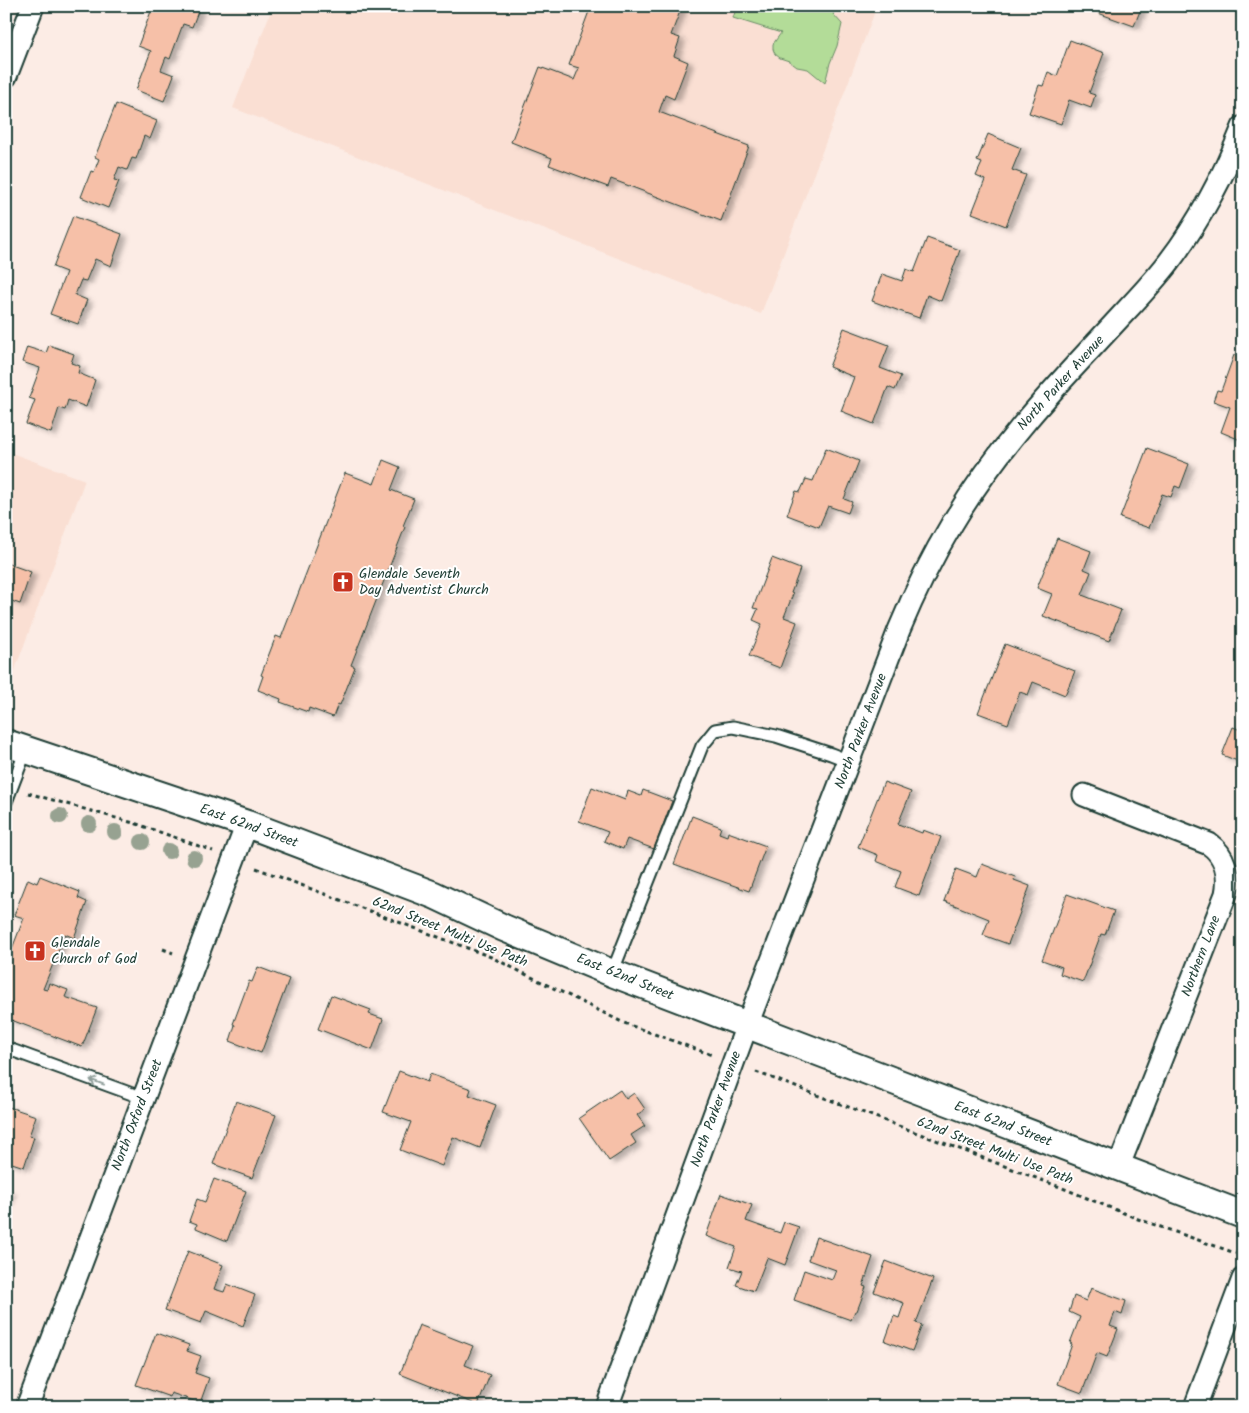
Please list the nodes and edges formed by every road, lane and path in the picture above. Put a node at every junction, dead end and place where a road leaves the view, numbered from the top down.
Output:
1 (33, 6) edge
2 (6, 76) edge
3 (1243, 127) edge
4 (16, 746) edge
5 (849, 761) junction
6 (33, 795) dead end
7 (1084, 795) dead end
8 (6, 802) edge
9 (247, 824) junction
10 (212, 851) dead end
11 (251, 866) dead end
12 (612, 972) junction
13 (747, 1025) junction
14 (6, 1048) edge
15 (713, 1055) dead end
16 (748, 1069) dead end
17 (143, 1098) junction
18 (1118, 1168) junction
19 (1243, 1215) edge
20 (1235, 1253) dead end
21 (1243, 1279) edge
22 (27, 1407) edge
23 (607, 1407) edge
24 (1195, 1407) edge

1 - 2 street
3 - 5 street, North Parker Avenue
4 - 8 lane
4 - 9 street, East 62nd Street
5 - 12 lane
5 - 13 street, North Parker Avenue
6 - 10 path
7 - 18 street, Northern Lane
9 - 12 street, East 62nd Street
9 - 17 street, North Oxford Street
11 - 15 path, 62nd Street Multi Use Path
12 - 13 street, East 62nd Street
13 - 18 street, East 62nd Street
13 - 23 street, North Parker Avenue
17 -> 14 lane
16 - 20 path, 62nd Street Multi Use Path
17 - 22 street, North Oxford Street
18 - 19 street, East 62nd Street
21 - 24 street

